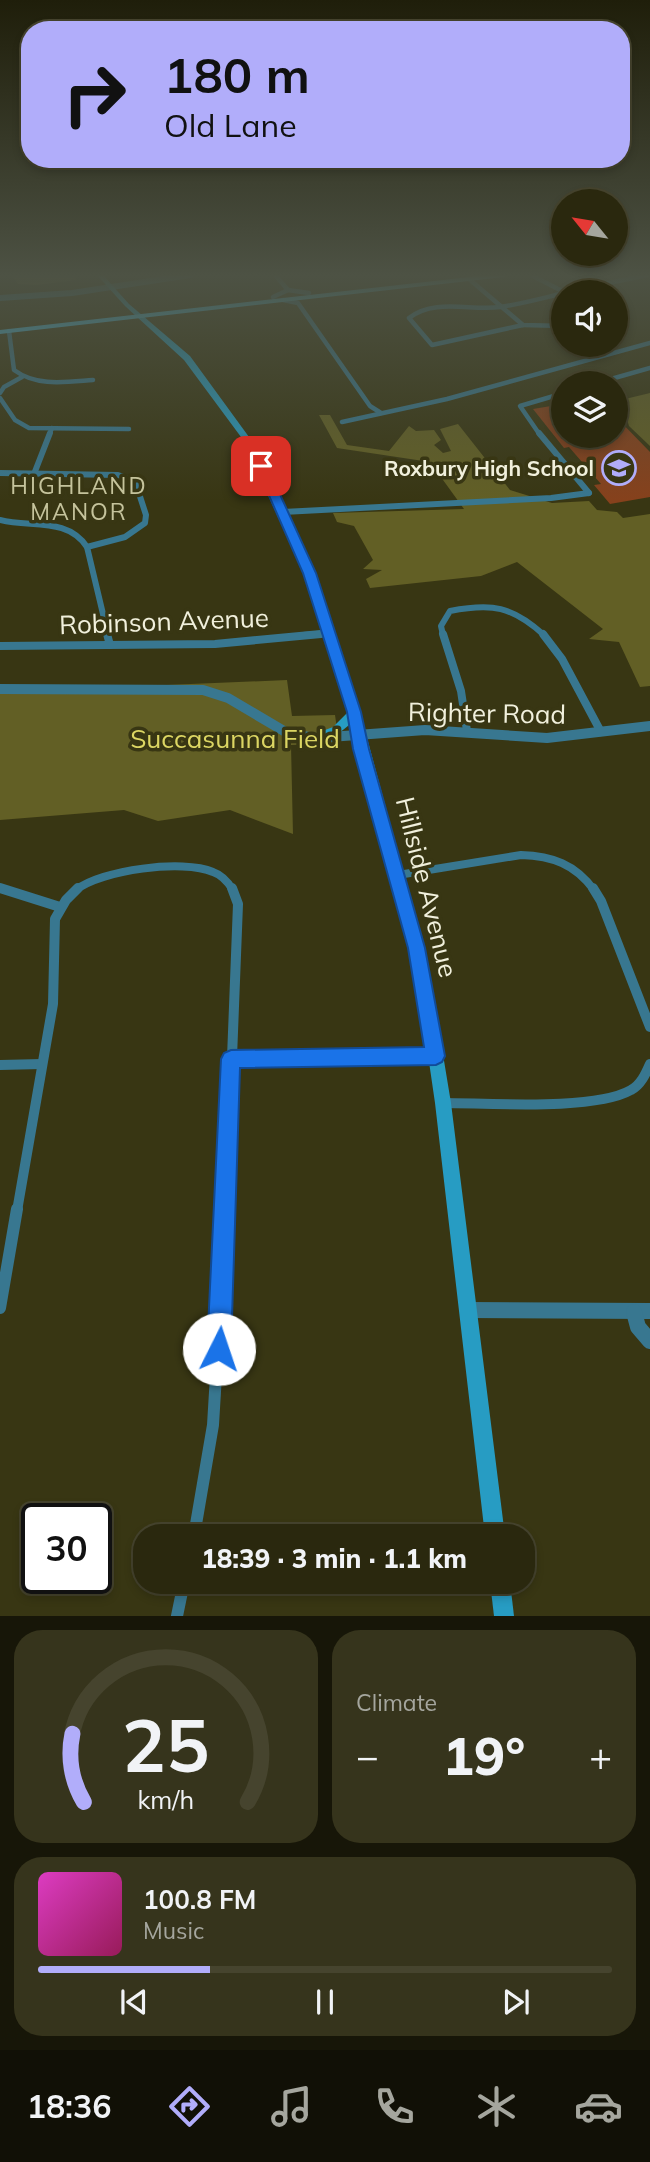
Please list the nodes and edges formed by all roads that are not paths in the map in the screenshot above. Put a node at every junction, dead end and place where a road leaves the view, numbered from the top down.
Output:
1 (8, 350) edge
2 (179, 350) edge
3 (333, 350) edge
4 (598, 357) edge
5 (650, 368) edge
6 (628, 374) edge
7 (22, 377) junction
8 (93, 380) dead end
9 (0, 395) edge
10 (551, 397) edge
11 (382, 413) junction
12 (342, 422) dead end
13 (52, 428) junction
14 (129, 429) dead end
15 (551, 448) edge
16 (551, 448) edge
17 (0, 473) edge
18 (34, 474) junction
19 (283, 512) junction
20 (0, 520) edge
21 (87, 547) junction
22 (328, 633) junction
23 (110, 645) junction
24 (0, 646) edge
25 (0, 689) edge
26 (354, 712) junction
27 (650, 726) edge
28 (467, 731) junction
29 (601, 732) junction
30 (359, 737) junction
31 (316, 738) junction
32 (398, 875) junction
33 (0, 888) edge
34 (60, 907) junction
35 (650, 1027) edge
36 (436, 1056) junction
37 (231, 1059) junction
38 (42, 1064) junction
39 (650, 1064) edge
40 (0, 1065) edge
41 (443, 1103) junction
42 (0, 1308) edge
43 (468, 1310) junction
44 (642, 1312) edge
45 (650, 1341) edge
46 (196, 1524) edge
47 (494, 1524) edge
48 (182, 1594) edge
49 (501, 1594) edge
50 (177, 1616) edge
51 (504, 1616) edge

1 - 7 street
2 - 19 main road, Hillside Avenue
3 - 11 street
4 - 11 street
5 - 6 street
7 - 8 street
7 - 9 street
9 - 13 street
10 - 15 street
11 - 12 street
13 - 14 street
13 - 18 street
16 - 19 street
17 - 18 street
18 - 21 street
19 - 22 main road, Hillside Avenue
20 - 21 street
21 - 23 street
22 - 23 street, Robinson Avenue
22 - 26 main road, Hillside Avenue
23 - 24 street, Robinson Avenue
25 - 31 street, Righter Road
26 - 30 main road, Hillside Avenue
26 - 31 main road
27 - 29 street, Righter Road
28 - 29 street, Righter Road
28 - 29 street
28 - 30 street, Righter Road
30 - 31 street, Righter Road
30 - 32 main road, Hillside Avenue
32 - 35 street
32 - 36 main road, Hillside Avenue
33 - 34 street
34 - 37 street
34 - 38 street
36 - 37 street
36 - 41 main road, Hillside Avenue
37 - 46 street
38 - 40 street
38 - 42 street
39 - 41 street
41 - 43 main road, Hillside Avenue
43 - 44 street
43 - 47 main road, Hillside Avenue
44 - 45 street
48 - 50 street
49 - 51 main road

